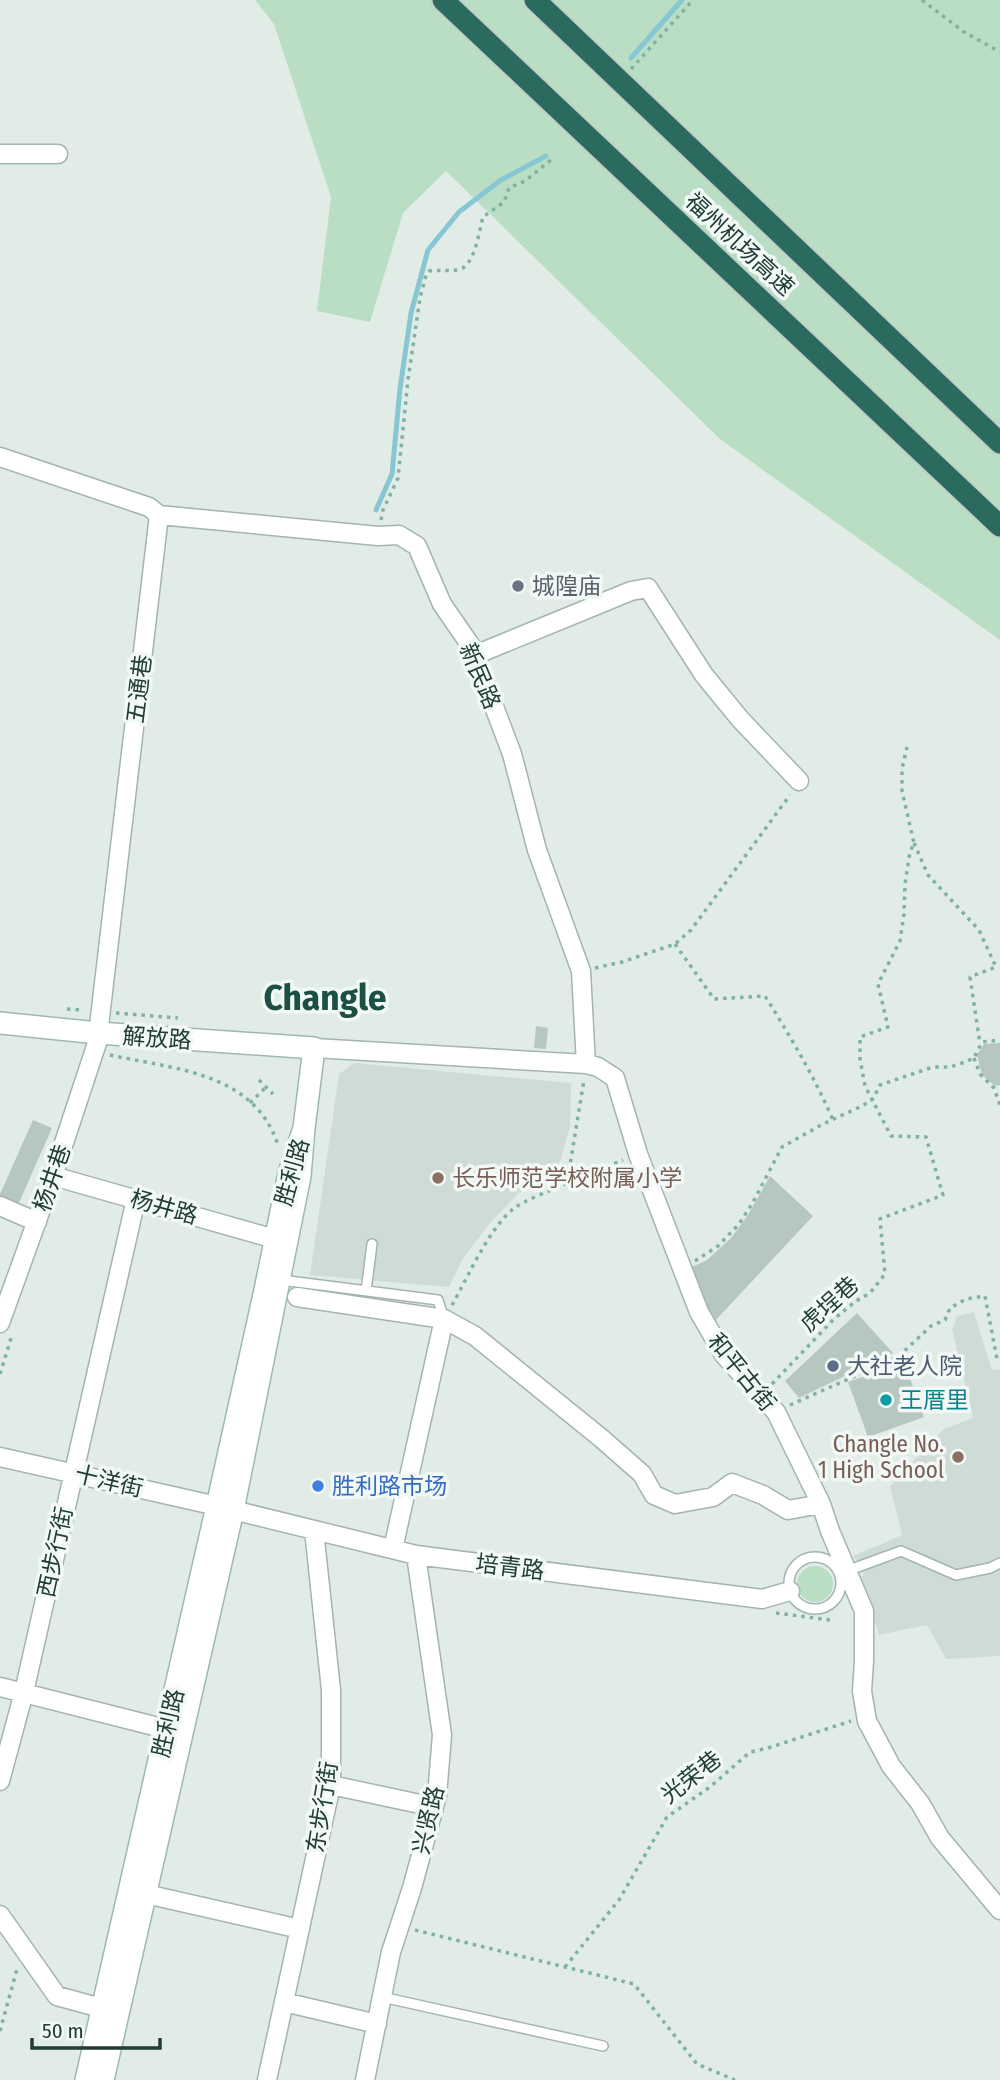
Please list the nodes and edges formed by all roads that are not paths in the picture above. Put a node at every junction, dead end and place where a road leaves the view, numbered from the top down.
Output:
1 (443, 0) edge
2 (536, 0) edge
3 (0, 154) edge
4 (58, 154) dead end
5 (1000, 443) edge
6 (0, 457) edge
7 (159, 515) junction
8 (1000, 526) edge
9 (475, 655) junction
10 (799, 781) road end
11 (100, 1022) junction
12 (0, 1023) edge
13 (314, 1048) junction
14 (586, 1065) junction
15 (304, 1128) junction
16 (53, 1176) junction
17 (135, 1199) junction
18 (4, 1208) edge
19 (37, 1222) junction
20 (275, 1239) junction
21 (372, 1244) dead end
22 (281, 1280) junction
23 (366, 1291) junction
24 (297, 1297) dead end
25 (2, 1311) edge
26 (444, 1319) junction
27 (0, 1457) edge
28 (72, 1473) junction
29 (821, 1504) junction
30 (225, 1508) junction
31 (314, 1530) junction
32 (393, 1549) junction
33 (416, 1555) junction
34 (1000, 1563) edge
35 (843, 1573) junction
36 (790, 1591) junction
37 (0, 1686) edge
38 (24, 1692) junction
39 (166, 1729) junction
40 (0, 1781) edge
41 (331, 1785) junction
42 (434, 1807) junction
43 (146, 1894) junction
44 (1000, 1910) edge
45 (0, 1914) edge
46 (299, 1929) junction
47 (382, 1997) junction
48 (284, 2001) junction
49 (101, 2007) junction
50 (377, 2024) junction
51 (603, 2046) dead end
52 (86, 2080) edge
53 (103, 2080) edge
54 (267, 2080) edge
55 (365, 2080) edge

1 - 8 highway, 福州机场高速
2 - 5 highway, 福州机场高速
3 - 4 street
6 - 7 street
7 - 9 street, 新民路
7 - 11 street, 五通巷
9 - 10 street
9 - 14 street, 新民路
11 - 12 main road, 解放路
11 - 13 main road, 解放路
11 - 16 street, 杨井巷
13 - 14 street
13 - 15 main road
14 - 29 street, 和平古街
15 - 20 main road, 胜利路
15 - 22 main road, 胜利路
16 - 17 street, 杨井路
16 - 19 street, 杨井巷
17 - 20 street, 杨井路
17 - 28 street, 西步行街
18 - 19 street
19 - 25 street, 杨井巷
20 - 30 main road, 胜利路
21 - 23 lane
22 - 23 lane
22 - 30 main road, 胜利路
23 - 26 lane
24 - 26 street
26 - 29 street
26 - 32 street
27 - 28 street, 十洋街
28 - 30 street, 十洋街
28 - 38 street, 西步行街
29 - 35 street, 和平古街
30 - 31 street, 培青路
30 - 39 main road, 胜利路
30 - 43 main road, 胜利路
31 - 32 street, 培青路
31 - 41 street, 东步行街
32 - 33 street, 培青路
33 - 36 street, 培青路
33 - 42 street, 兴贤路
34 - 35 lane
35 - 36 lane
35 - 36 lane
35 - 44 street, 和平古街
37 - 38 street
38 - 39 street
38 - 40 street, 西步行街
39 - 49 main road, 胜利路
41 - 42 street
41 - 46 street, 东步行街
42 - 47 street, 兴贤路
43 - 46 street
43 - 53 main road, 胜利路
45 - 49 street
46 - 48 street, 东步行街
47 - 50 street, 兴贤路
47 - 51 lane
48 - 50 street
48 - 54 street, 东步行街
49 - 52 main road, 胜利路
50 - 55 street, 兴贤路

